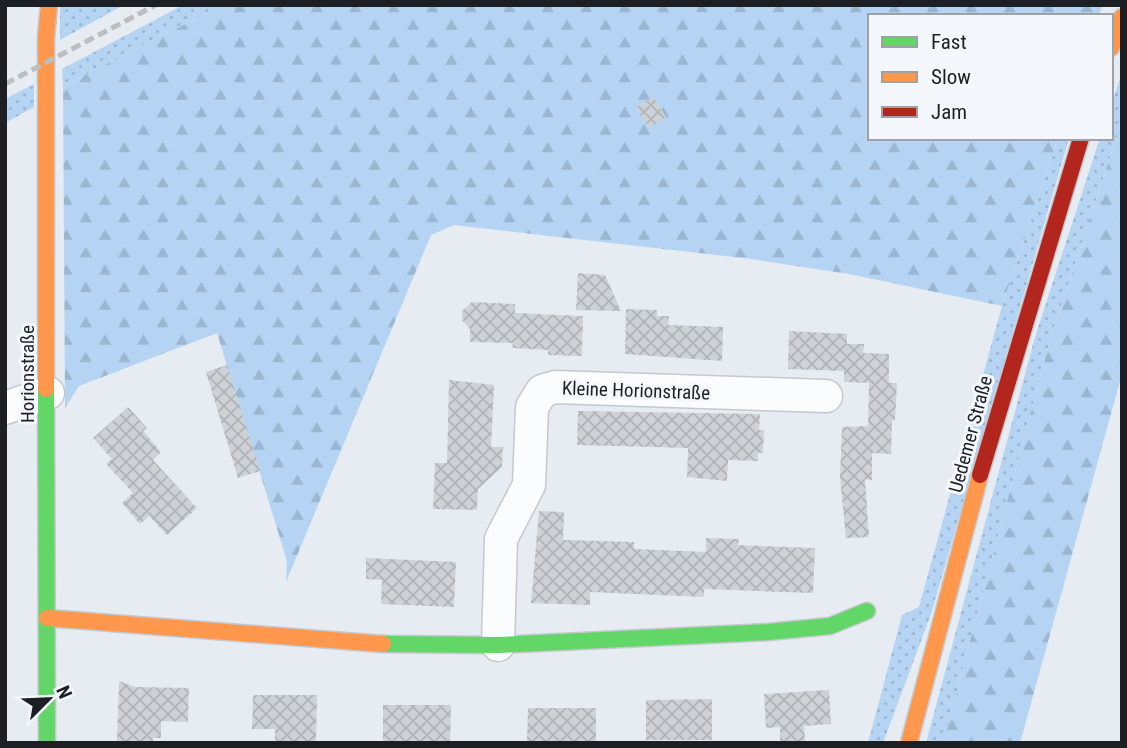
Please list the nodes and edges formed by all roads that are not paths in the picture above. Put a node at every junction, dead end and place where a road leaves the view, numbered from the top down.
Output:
1 (49, 5) edge
2 (1122, 17) edge
3 (1113, 42) edge
4 (1080, 140) edge
5 (48, 393) junction
6 (826, 396) dead end
7 (5, 408) edge
8 (867, 611) dead end
9 (47, 618) junction
10 (498, 645) junction
11 (47, 743) edge
12 (909, 743) edge

1 - 5 street, Horionstraße
2 - 3 street
4 - 12 street, Uedemer Straße
5 - 7 street
5 - 9 street, Horionstraße
6 - 10 street, Kleine Horionstraße
8 - 10 street
9 - 10 street
9 - 11 street, Horionstraße

